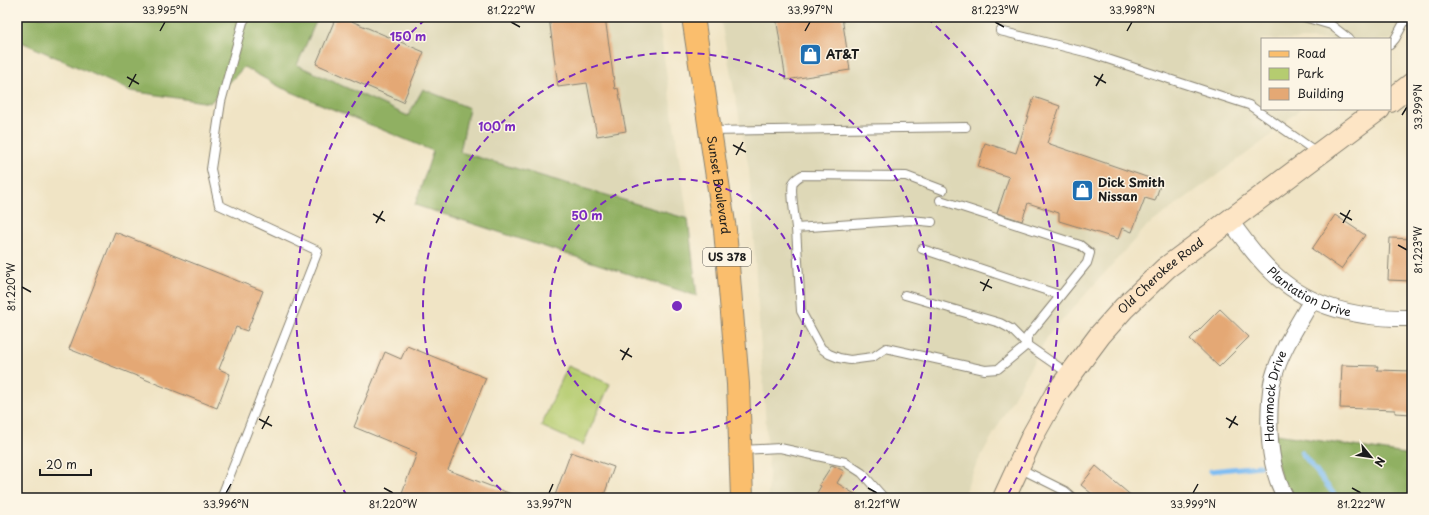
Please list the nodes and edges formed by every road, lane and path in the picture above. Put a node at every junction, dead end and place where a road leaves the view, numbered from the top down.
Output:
1 (246, 17) edge
2 (693, 17) edge
3 (1304, 17) edge
4 (1407, 17) edge
5 (1000, 31) dead end
6 (1347, 38) edge
7 (1391, 44) edge
8 (1412, 84) edge
9 (1391, 98) edge
10 (1375, 110) edge
11 (966, 127) dead end
12 (710, 131) junction
13 (1320, 154) junction
14 (943, 190) dead end
15 (940, 200) dead end
16 (1230, 221) junction
17 (932, 222) dead end
18 (796, 228) junction
19 (922, 249) dead end
20 (905, 295) dead end
21 (1060, 295) junction
22 (1312, 300) junction
23 (1412, 318) edge
24 (1027, 345) junction
25 (1070, 374) junction
26 (741, 450) junction
27 (1018, 468) junction
28 (222, 498) edge
29 (742, 498) edge
30 (884, 498) edge
31 (1004, 498) edge
32 (1073, 498) edge
33 (1286, 498) edge

1 - 28 lane
2 - 12 main road, Sunset Boulevard / US 378
3 - 6 lane
4 - 7 lane
5 - 13 lane
8 - 9 street, Old Cherokee Road
10 - 13 street, Old Cherokee Road
11 - 12 lane
12 - 26 main road, Sunset Boulevard / US 378
13 - 16 street, Old Cherokee Road
14 - 18 lane
15 - 21 lane
16 - 22 street, Plantation Drive
16 - 25 street, Old Cherokee Road
17 - 18 lane
18 - 24 lane
19 - 21 lane
20 - 24 lane
21 - 24 lane
22 - 23 street, Plantation Drive
22 - 33 street, Hammock Drive
24 - 25 lane
25 - 27 street, Old Cherokee Road
26 - 29 main road, Sunset Boulevard / US 378
26 - 30 lane
27 - 31 street, Old Cherokee Road
27 - 32 lane

